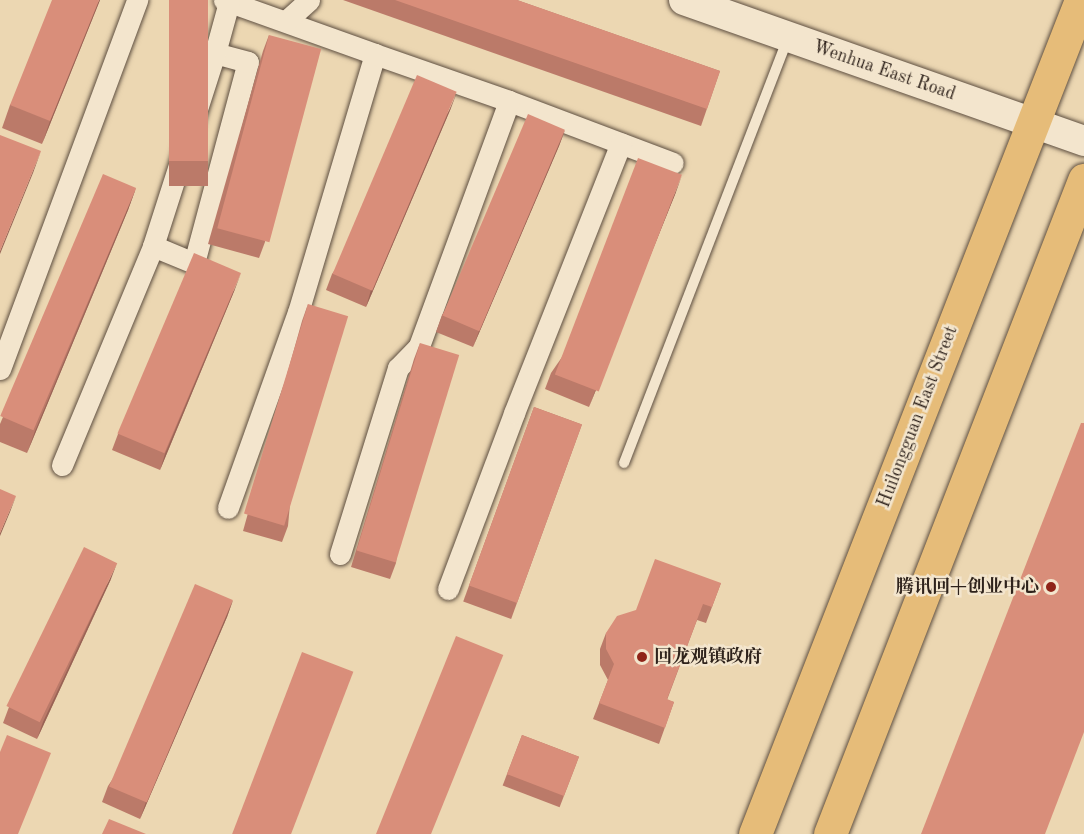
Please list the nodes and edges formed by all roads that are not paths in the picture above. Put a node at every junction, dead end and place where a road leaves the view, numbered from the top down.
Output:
1 (137, 0) edge
2 (286, 0) edge
3 (309, 0) edge
4 (684, 0) edge
5 (1081, 0) edge
6 (226, 1) edge
7 (286, 21) junction
8 (789, 37) junction
9 (215, 53) junction
10 (375, 54) junction
11 (509, 101) junction
12 (1033, 123) junction
13 (1084, 141) edge
14 (621, 143) junction
15 (673, 163) dead end
16 (1084, 180) edge
17 (153, 246) junction
18 (0, 369) edge
19 (624, 463) dead end
20 (62, 465) dead end
21 (228, 508) dead end
22 (340, 554) dead end
23 (448, 589) dead end
24 (755, 834) edge
25 (830, 834) edge

1 - 18 street
2 - 7 street
3 - 7 street
4 - 8 street, Wenhua East Road
5 - 12 main road, Huilongguan East Street
6 - 7 street
6 - 9 street
7 - 10 street
8 - 12 street, Wenhua East Road
8 - 19 lane
9 - 17 street
9 - 17 street
10 - 11 street
10 - 21 street
11 - 14 street
11 - 22 street
12 - 13 street, Wenhua East Road
12 - 24 main road, Huilongguan East Street
14 - 15 street
14 - 23 street
16 - 25 main road
17 - 20 street

